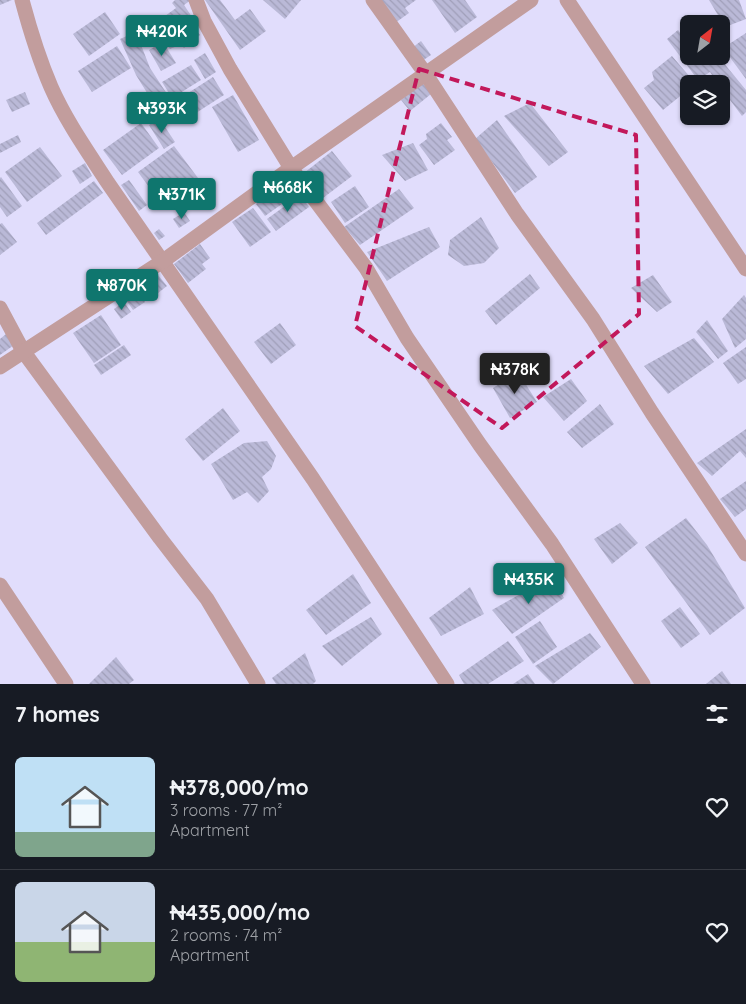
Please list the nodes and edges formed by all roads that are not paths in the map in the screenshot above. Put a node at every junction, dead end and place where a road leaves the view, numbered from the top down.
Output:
1 (22, 0) edge
2 (196, 0) edge
3 (373, 0) edge
4 (531, 0) edge
5 (567, 0) edge
6 (425, 73) junction
7 (290, 168) junction
8 (163, 261) junction
9 (746, 269) edge
10 (0, 308) edge
11 (24, 351) junction
12 (0, 367) edge
13 (746, 554) edge
14 (0, 585) edge
15 (66, 684) edge
16 (258, 684) edge
17 (447, 684) edge
18 (643, 684) edge

1 - 8 street
2 - 7 street
3 - 6 street
4 - 6 street
5 - 9 street
6 - 7 street
6 - 13 street
7 - 8 street
7 - 18 street
8 - 11 street
8 - 17 street
10 - 11 street
11 - 12 street
11 - 16 street
14 - 15 street

